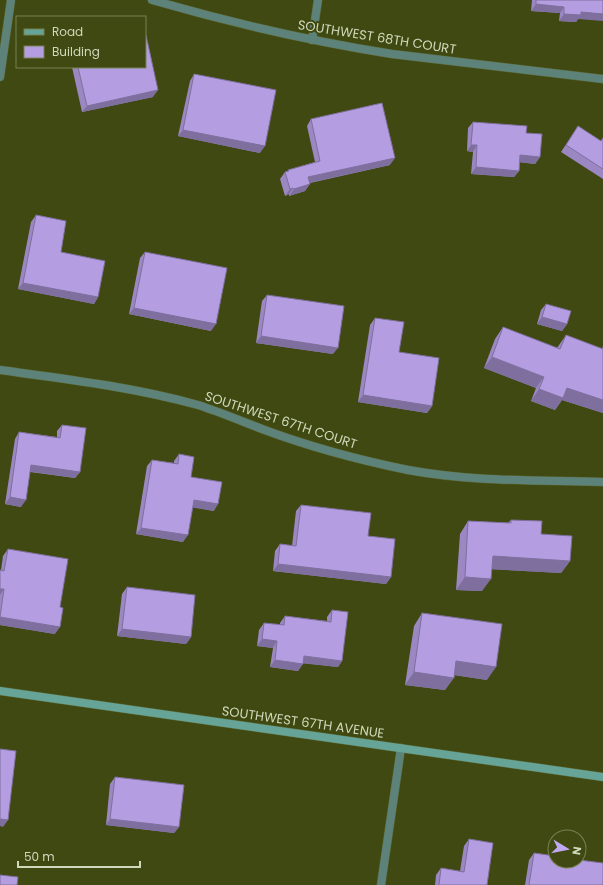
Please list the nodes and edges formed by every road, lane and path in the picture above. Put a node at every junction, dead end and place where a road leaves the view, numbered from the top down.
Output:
1 (11, 0) edge
2 (152, 0) edge
3 (318, 0) edge
4 (312, 40) junction
5 (0, 77) edge
6 (603, 79) edge
7 (0, 370) edge
8 (603, 482) edge
9 (0, 691) edge
10 (401, 748) junction
11 (603, 777) edge
12 (381, 885) edge

1 - 5 street
2 - 4 street, SOUTHWEST 68TH COURT
3 - 4 street
4 - 6 street, SOUTHWEST 68TH COURT
7 - 8 street, SOUTHWEST 67TH COURT
9 - 10 main road, SOUTHWEST 67TH AVENUE
10 - 11 main road, SOUTHWEST 67TH AVENUE
10 - 12 street

